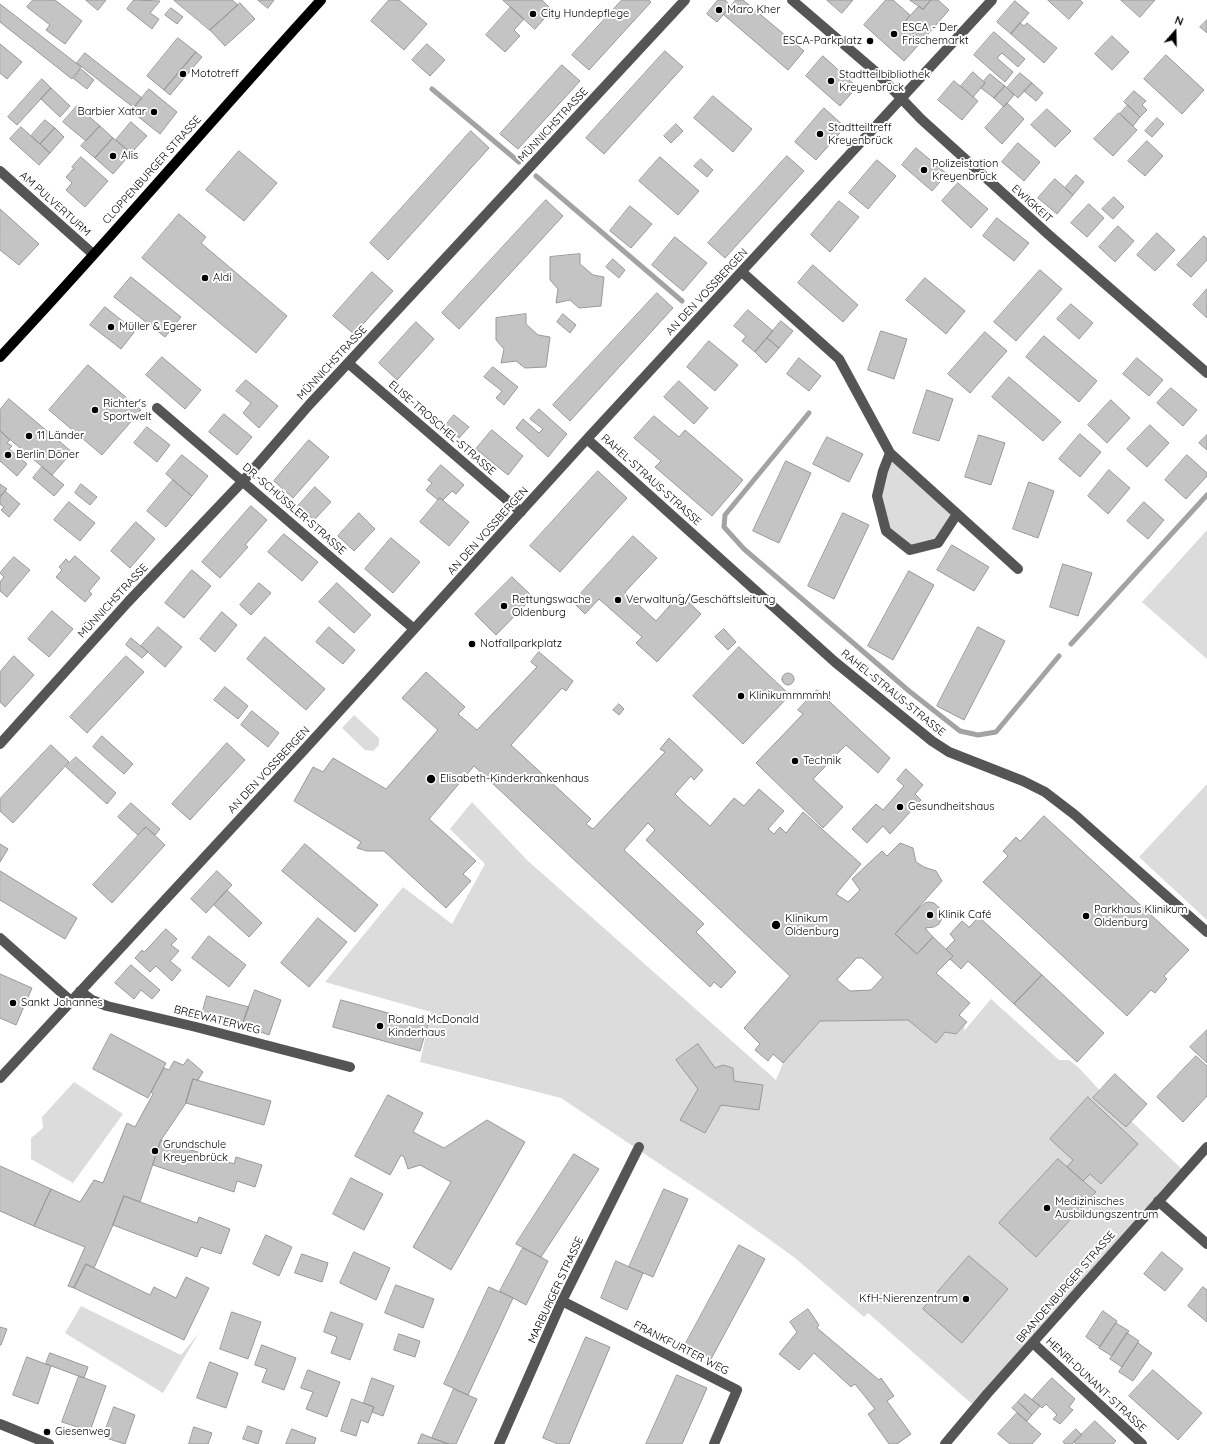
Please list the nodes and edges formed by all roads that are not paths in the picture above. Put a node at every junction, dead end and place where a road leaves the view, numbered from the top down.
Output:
1 (321, 0) edge
2 (685, 0) edge
3 (792, 0) edge
4 (992, 0) edge
5 (901, 98) junction
6 (0, 171) edge
7 (93, 254) junction
8 (742, 272) junction
9 (0, 356) edge
10 (348, 363) junction
11 (1206, 370) edge
12 (157, 408) dead end
13 (587, 439) junction
14 (890, 453) junction
15 (243, 481) junction
16 (521, 512) junction
17 (957, 514) junction
18 (1018, 569) dead end
19 (414, 629) junction
20 (0, 744) edge
21 (1207, 932) edge
22 (0, 938) edge
23 (80, 991) junction
24 (70, 1001) junction
25 (350, 1067) dead end
26 (0, 1078) edge
27 (639, 1147) dead end
28 (1207, 1147) edge
29 (1158, 1201) junction
30 (1207, 1244) edge
31 (562, 1301) junction
32 (1034, 1343) junction
33 (0, 1424) edge
34 (49, 1444) edge
35 (499, 1444) edge
36 (714, 1444) edge
37 (945, 1444) edge
38 (1142, 1444) edge

1 - 7 main road, CLOPPENBURGER STRASSE
2 - 10 street, MÜNNICHSTRASSE
3 - 5 street, EWIGKEIT
4 - 5 street, AN DEN VOSSBERGEN
5 - 8 street, AN DEN VOSSBERGEN
5 - 11 street, EWIGKEIT
6 - 7 street, AM PULVERTURM
7 - 9 main road, CLOPPENBURGER STRASSE
8 - 13 street, AN DEN VOSSBERGEN
8 - 14 street
10 - 15 street, MÜNNICHSTRASSE
10 - 16 street, ELISE-TROSCHEL-STRASSE
12 - 15 street, DR.-SCHÜSSLER-STRASSE
13 - 16 street, AN DEN VOSSBERGEN
13 - 21 street, RAHEL-STRAUS-STRASSE
14 - 17 street
14 - 17 street
15 - 19 street, DR.-SCHÜSSLER-STRASSE
15 - 20 street, MÜNNICHSTRASSE
16 - 19 street, AN DEN VOSSBERGEN
17 - 18 street
19 - 23 street, AN DEN VOSSBERGEN
22 - 24 street
23 - 24 street, AN DEN VOSSBERGEN
23 - 25 street, BREEWATERWEG
24 - 26 street, AN DEN VOSSBERGEN
27 - 31 street, MARBURGER STRASSE
28 - 29 street, BRANDENBURGER STRASSE
29 - 30 street
29 - 32 street, BRANDENBURGER STRASSE
31 - 35 street, MARBURGER STRASSE
31 - 36 street, FRANKFURTER WEG
32 - 37 street, BRANDENBURGER STRASSE
32 - 38 street, HENRI-DUNANT-STRASSE
33 - 34 street

